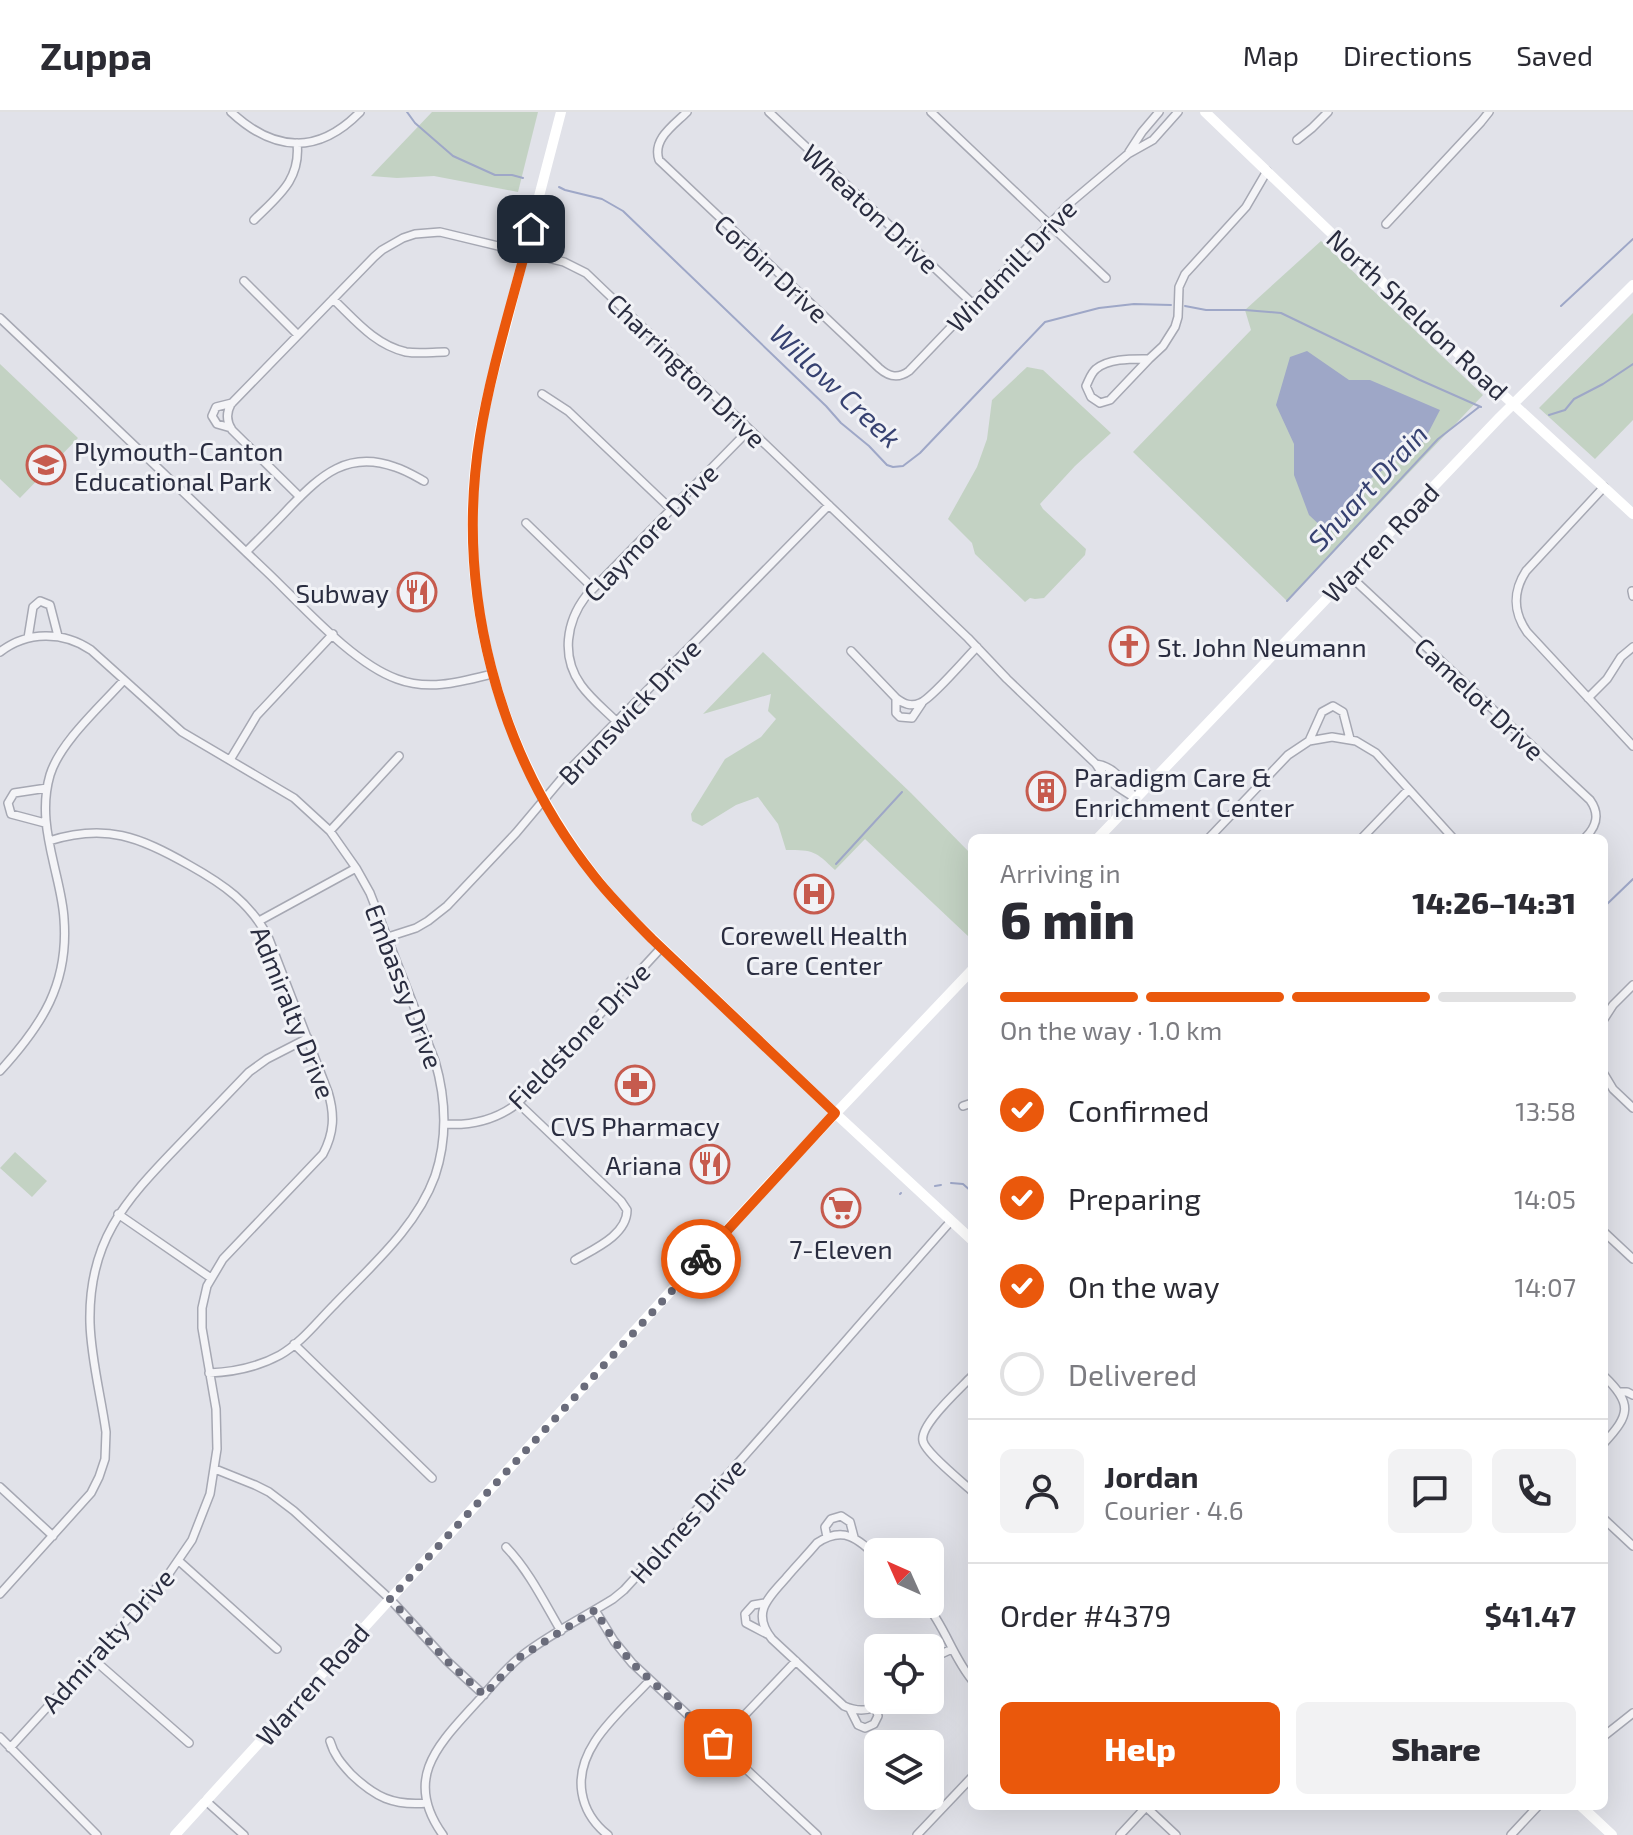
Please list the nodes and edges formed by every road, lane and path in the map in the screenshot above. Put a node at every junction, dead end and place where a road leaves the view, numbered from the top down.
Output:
1 (231, 112) edge
2 (360, 112) edge
3 (561, 112) edge
4 (687, 112) edge
5 (769, 112) edge
6 (931, 112) edge
7 (1159, 112) edge
8 (1178, 112) edge
9 (1205, 112) edge
10 (1328, 112) edge
11 (1489, 112) edge
12 (1297, 140) dead end
13 (297, 143) junction
14 (1128, 154) junction
15 (1267, 171) junction
16 (254, 220) dead end
17 (1050, 224) junction
18 (1386, 224) dead end
19 (525, 252) junction
20 (1106, 278) dead end
21 (244, 281) dead end
22 (1633, 285) edge
23 (333, 299) junction
24 (973, 304) junction
25 (0, 318) edge
26 (298, 335) junction
27 (445, 352) dead end
28 (1149, 359) junction
29 (896, 377) joint
30 (542, 394) dead end
31 (232, 402) junction
32 (1513, 404) junction
33 (231, 428) junction
34 (749, 430) junction
35 (424, 481) dead end
36 (1604, 487) junction
37 (300, 497) junction
38 (829, 505) junction
39 (671, 509) junction
40 (1633, 514) edge
41 (526, 523) dead end
42 (246, 552) junction
43 (1349, 575) junction
44 (593, 588) junction
45 (333, 634) junction
46 (58, 636) junction
47 (28, 638) junction
48 (977, 647) junction
49 (1633, 647) edge
50 (851, 651) dead end
51 (0, 652) edge
52 (492, 674) junction
53 (124, 680) junction
54 (896, 698) junction
55 (1588, 698) junction
56 (922, 703) junction
57 (617, 722) junction
58 (1350, 739) junction
59 (1309, 741) junction
60 (1633, 746) edge
61 (399, 756) dead end
62 (230, 760) junction
63 (47, 788) junction
64 (1408, 790) junction
65 (1135, 798) junction
66 (544, 801) junction
67 (45, 823) junction
68 (330, 831) junction
69 (1102, 834) edge
70 (1213, 834) edge
71 (1366, 834) edge
72 (1449, 834) edge
73 (1589, 834) edge
74 (49, 841) junction
75 (356, 868) junction
76 (259, 921) junction
77 (388, 937) junction
78 (661, 948) junction
79 (968, 974) edge
80 (1633, 985) edge
81 (1608, 1013) edge
82 (308, 1038) junction
83 (0, 1071) edge
84 (1608, 1081) edge
85 (518, 1103) junction
86 (1633, 1108) edge
87 (835, 1113) junction
88 (444, 1124) junction
89 (118, 1214) junction
90 (951, 1221) junction
91 (968, 1236) edge
92 (1608, 1236) edge
93 (1633, 1259) edge
94 (575, 1260) dead end
95 (211, 1278) junction
96 (294, 1344) junction
97 (209, 1373) junction
98 (968, 1380) edge
99 (1608, 1380) edge
100 (1619, 1392) junction
101 (1633, 1395) edge
102 (1633, 1415) edge
103 (1623, 1419) junction
104 (1608, 1439) edge
105 (215, 1469) junction
106 (432, 1478) dead end
107 (0, 1487) edge
108 (968, 1487) edge
109 (1608, 1523) edge
110 (53, 1536) junction
111 (827, 1537) junction
112 (854, 1537) junction
113 (864, 1545) edge
114 (1633, 1546) edge
115 (506, 1547) dead end
116 (179, 1561) junction
117 (0, 1594) edge
118 (390, 1599) junction
119 (765, 1603) junction
120 (595, 1610) junction
121 (935, 1618) edge
122 (561, 1631) junction
123 (769, 1635) junction
124 (277, 1649) dead end
125 (952, 1649) junction
126 (944, 1653) edge
127 (92, 1658) junction
128 (796, 1661) junction
129 (968, 1675) edge
130 (650, 1680) junction
131 (484, 1695) junction
132 (850, 1709) junction
133 (864, 1711) edge
134 (1633, 1713) edge
135 (878, 1714) edge
136 (1608, 1733) edge
137 (0, 1737) edge
138 (330, 1741) dead end
139 (189, 1743) dead end
140 (718, 1743) junction
141 (10, 1748) junction
142 (968, 1781) edge
143 (206, 1801) junction
144 (427, 1803) junction
145 (1142, 1810) edge
146 (1148, 1810) edge
147 (1534, 1810) edge
148 (1585, 1810) edge
149 (97, 1835) edge
150 (175, 1835) edge
151 (244, 1835) edge
152 (443, 1835) edge
153 (608, 1835) edge
154 (817, 1835) edge
155 (917, 1835) edge
156 (1120, 1835) edge
157 (1176, 1835) edge
158 (1511, 1835) edge
159 (1612, 1835) edge

1 - 13 street
2 - 13 street
3 - 19 main road
4 - 29 street, Corbin Drive
5 - 24 street, Wheaton Drive
6 - 17 street
7 - 14 street, Windmill Drive
8 - 14 street, Windmill Drive
9 - 15 main road, North Sheldon Road
10 - 12 street
11 - 18 street
13 - 16 street
14 - 17 street, Windmill Drive
15 - 28 street
15 - 32 main road, North Sheldon Road
17 - 20 street
17 - 24 street, Windmill Drive
19 - 23 street, Charrington Drive
19 - 34 street, Charrington Drive
19 - 52 main road
21 - 26 street
22 - 32 main road, Warren Road
23 - 26 street, Charrington Drive
23 - 27 street
24 - 29 street, Windmill Drive
25 - 42 street
26 - 31 street, Charrington Drive
28 - 28 street
30 - 39 street
31 - 33 street, Charrington Drive
31 - 33 street, Charrington Drive
32 - 36 main road, North Sheldon Road
32 - 43 main road, Warren Road
33 - 37 street
34 - 38 street, Charrington Drive
34 - 39 street, Claymore Drive
35 - 37 street
36 - 40 main road, North Sheldon Road
36 - 55 street
37 - 42 street
38 - 48 street, Charrington Drive
38 - 57 street, Brunswick Drive
39 - 44 street, Claymore Drive
41 - 44 street
42 - 45 street
43 - 65 main road, Warren Road
43 - 73 street, Camelot Drive
44 - 57 street, Claymore Drive
45 - 52 street
45 - 62 street
46 - 47 street, Embassy Drive
46 - 47 street
46 - 53 street, Embassy Drive
47 - 51 street, Embassy Drive
48 - 56 street
48 - 65 street, Charrington Drive
49 - 55 street
50 - 54 street
52 - 66 main road
53 - 62 street, Embassy Drive
53 - 63 street
54 - 56 street
54 - 56 street
55 - 60 street
57 - 66 street, Brunswick Drive
58 - 59 street
58 - 59 street
58 - 64 street
59 - 70 street
61 - 68 street
62 - 68 street, Embassy Drive
63 - 67 street
63 - 67 street
64 - 71 street
64 - 72 street
65 - 69 main road, Warren Road
66 - 77 street, Brunswick Drive
66 - 78 main road
67 - 74 street
68 - 75 street, Embassy Drive
74 - 76 street, Admiralty Drive
74 - 83 street
75 - 76 street
75 - 77 street, Embassy Drive
76 - 82 street, Admiralty Drive
77 - 88 street, Embassy Drive
78 - 85 street, Fieldstone Drive
78 - 87 main road
79 - 87 main road, Warren Road
80 - 81 street
82 - 89 street
82 - 95 street, Admiralty Drive
84 - 86 street
85 - 88 street, Fieldstone Drive
85 - 94 street
87 - 90 main road
87 - 118 main road, Warren Road
88 - 96 street, Embassy Drive
89 - 95 street
89 - 110 street
90 - 91 main road
90 - 120 street, Holmes Drive
92 - 93 street
95 - 97 street, Admiralty Drive
96 - 97 street, Embassy Drive
96 - 106 street
97 - 105 street, Admiralty Drive
98 - 108 street
99 - 100 street
100 - 101 street
100 - 103 street
102 - 103 street
103 - 104 street
105 - 116 street, Admiralty Drive
105 - 118 street
107 - 110 street
109 - 114 street
110 - 117 street
111 - 112 street
111 - 112 street
111 - 119 street
112 - 113 street
115 - 122 street
116 - 124 street
116 - 127 street, Admiralty Drive
118 - 131 street
118 - 143 main road, Warren Road
119 - 123 street
119 - 123 street
120 - 122 street, Holmes Drive
120 - 130 street
121 - 125 street
122 - 131 street, Holmes Drive
123 - 128 street
125 - 126 street
125 - 129 street
127 - 139 street
127 - 141 street, Admiralty Drive
128 - 132 street
128 - 140 street
130 - 140 street
130 - 153 street
131 - 144 street, Holmes Drive
132 - 133 street
132 - 135 street
134 - 136 street
137 - 141 street
138 - 144 street
140 - 154 street
141 - 149 street
142 - 155 street
143 - 150 main road, Warren Road
143 - 151 street
144 - 152 street
145 - 156 street
146 - 157 street
147 - 158 street
148 - 159 main road

